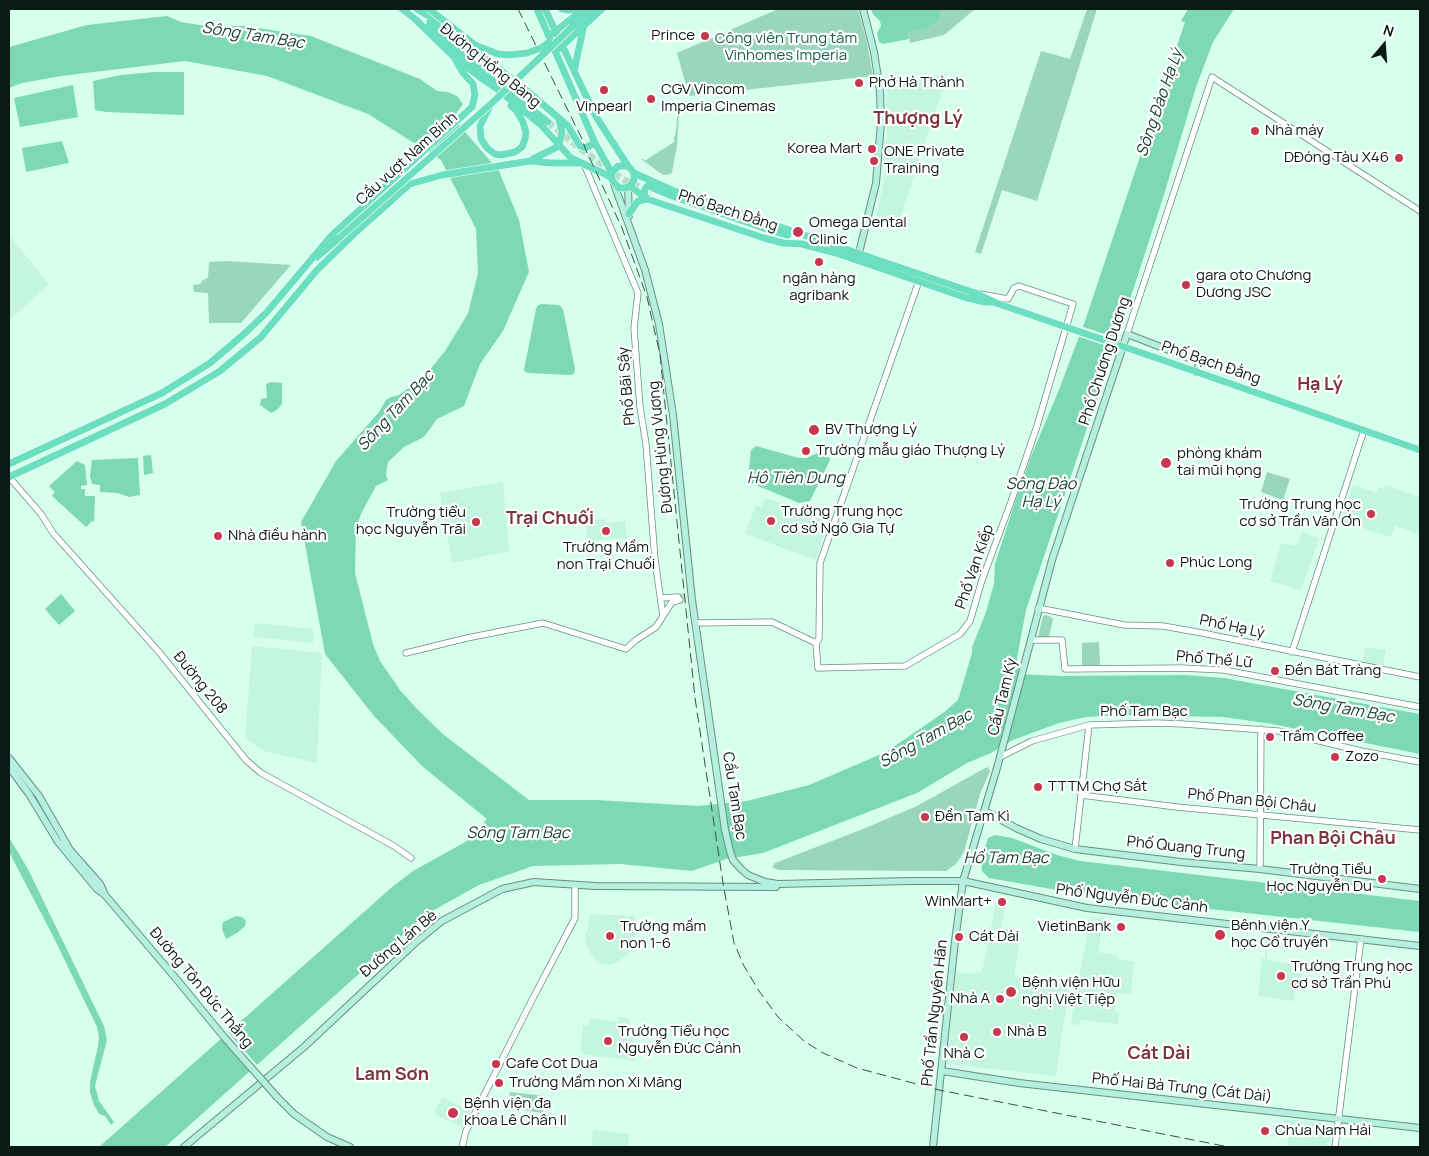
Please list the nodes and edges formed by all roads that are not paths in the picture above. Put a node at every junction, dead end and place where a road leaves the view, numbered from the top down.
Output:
1 (402, 9) edge
2 (429, 9) edge
3 (537, 9) edge
4 (545, 9) edge
5 (562, 9) edge
6 (579, 9) edge
7 (584, 9) edge
8 (593, 9) edge
9 (602, 9) edge
10 (864, 9) edge
11 (419, 11) edge
12 (414, 18) junction
13 (584, 24) junction
14 (572, 27) junction
15 (556, 31) junction
16 (550, 37) junction
17 (563, 46) junction
18 (555, 52) junction
19 (454, 57) junction
20 (574, 71) junction
21 (565, 75) junction
22 (480, 78) junction
23 (492, 102) junction
24 (550, 121) junction
25 (595, 143) junction
26 (559, 146) junction
27 (530, 161) junction
28 (582, 163) junction
29 (628, 166) junction
30 (634, 173) junction
31 (400, 174) junction
32 (612, 178) junction
33 (410, 184) junction
34 (629, 187) junction
35 (651, 190) junction
36 (1420, 211) edge
37 (629, 214) junction
38 (630, 227) junction
39 (339, 238) junction
40 (859, 253) junction
41 (309, 264) junction
42 (317, 270) junction
43 (920, 278) junction
44 (975, 293) junction
45 (995, 303) junction
46 (1127, 334) junction
47 (243, 335) junction
48 (252, 345) junction
49 (1196, 372) junction
50 (1364, 430) junction
51 (1420, 450) edge
52 (9, 464) edge
53 (9, 477) edge
54 (660, 598) junction
55 (686, 598) junction
56 (1038, 608) junction
57 (663, 616) junction
58 (696, 623) junction
59 (1030, 640) junction
60 (816, 642) junction
61 (1292, 652) junction
62 (406, 653) dead end
63 (1027, 654) joint
64 (702, 668) joint
65 (1420, 677) edge
66 (1420, 707) edge
67 (1089, 725) junction
68 (1261, 729) junction
69 (1000, 757) junction
70 (9, 758) edge
71 (1420, 762) edge
72 (9, 767) edge
73 (1081, 795) junction
74 (985, 811) junction
75 (1260, 815) junction
76 (1420, 830) edge
77 (1075, 849) junction
78 (411, 858) dead end
79 (1260, 869) junction
80 (963, 881) junction
81 (822, 883) joint
82 (842, 883) junction
83 (575, 885) junction
84 (741, 886) joint
85 (1420, 889) edge
86 (105, 894) junction
87 (1361, 939) junction
88 (1420, 946) edge
89 (942, 1071) junction
90 (1338, 1118) junction
91 (1420, 1128) edge
92 (184, 1147) edge
93 (350, 1147) edge
94 (462, 1147) edge
95 (933, 1147) edge
96 (1335, 1147) edge

1 - 12 main road, Đường Hồng Bàng
2 - 14 main road, bridge
3 - 16 main road, Đường Hùng Vương
4 - 15 main road
5 - 6 main road
7 - 15 main road
8 - 14 main road, Cầu vượt Nam Bính
9 - 13 main road
10 - 40 main road
11 - 24 main road, Đường Hồng Bàng
12 - 19 main road, Đường Hồng Bàng
12 - 24 main road
13 - 17 main road
13 - 20 main road
14 - 23 main road, Cầu vượt Nam Bính, bridge
15 - 16 main road
15 - 17 main road
16 - 18 main road, Đường Hùng Vương
17 - 18 main road
17 - 20 main road
18 - 21 main road, Đường Hùng Vương
19 - 22 main road, Đường Hồng Bàng
19 - 31 main road
20 - 21 main road
20 - 29 main road
21 - 25 main road, Đường Hùng Vương
22 - 23 main road, Cầu vượt Nam Bính
22 - 24 main road, Đường Hồng Bàng
23 - 39 main road, Cầu vượt Nam Bính, bridge
24 - 25 main road
24 - 26 main road, Đường Hồng Bàng
24 - 26 main road
25 - 32 main road, Đường Hùng Vương
26 - 27 main road
26 - 28 main road, Đường Hồng Bàng
27 - 28 main road
27 - 33 main road
28 - 32 main road, Đường Hồng Bàng
28 - 54 street, Phố Bãi Sậy
29 - 30 main road
29 - 32 main road
30 - 34 main road
30 - 35 main road, Phố Bạch Đằng
31 - 33 main road
31 - 41 main road
32 - 34 main road
32 - 38 main road, Đường Hùng Vương
33 - 42 main road
34 - 35 main road, Phố Bạch Đằng
34 - 37 main road, Đường Hùng Vương
35 - 37 main road
35 - 40 main road, Phố Bạch Đằng
35 - 43 main road, Phố Bạch Đằng
36 - 46 street, Phố Chương Dương
37 - 38 main road, Đường Hùng Vương
38 - 55 main road, Đường Hùng Vương
39 - 41 main road, Cầu vượt Nam Bính
39 - 42 main road, Cầu vượt Nam Bính
40 - 43 main road, Phố Bạch Đằng
41 - 47 main road
42 - 48 main road
43 - 44 main road, Phố Bạch Đằng
43 - 45 main road, Phố Bạch Đằng
43 - 60 street
44 - 45 main road, Phố Bạch Đằng
44 - 60 street, Phố Vạn Kiếp
45 - 49 main road, Phố Bạch Đằng, bridge
46 - 49 main road
46 - 56 main road, Phố Chương Dương
47 - 48 main road
47 - 52 main road
48 - 53 main road
49 - 50 main road, Phố Bạch Đằng
50 - 51 main road, Phố Bạch Đằng
50 - 61 street
53 - 78 street, Đường 208
54 - 55 street
54 - 57 street, Phố Bãi Sậy
55 - 57 street
55 - 58 main road, Đường Hùng Vương
56 - 59 main road, Phố Chương Dương
56 - 61 street, Phố Hạ Lý
57 - 62 street
58 - 60 street
58 - 64 main road, Đường Hùng Vương
59 - 63 main road, Phố Chương Dương
59 - 66 street, Phố Thế Lữ
61 - 65 street, Phố Hạ Lý
63 - 69 main road, Cầu Tam Kỳ
64 - 81 main road, Cầu Tam Bạc
67 - 68 street, Phố Tam Bạc
67 - 69 street, Phố Tam Bạc
67 - 73 street
68 - 71 street, Phố Tam Bạc
68 - 75 street
69 - 74 main road
70 - 86 main road, Đường Tôn Đức Thắng
72 - 86 main road, Đường Tôn Đức Thắng
73 - 75 street, Phố Phan Bội Châu
73 - 77 street
74 - 77 main road, Phố Quang Trung
74 - 80 main road
75 - 76 street, Phố Phan Bội Châu
75 - 79 street
77 - 79 main road, Phố Quang Trung
79 - 85 main road, Phố Quang Trung
80 - 82 main road, Phố Nguyễn Đức Cảnh
80 - 87 main road, Phố Nguyễn Đức Cảnh
80 - 89 main road, Phố Trần Nguyên Hãn
81 - 82 main road, Phố Nguyễn Đức Cảnh
82 - 84 main road, Phố Nguyễn Đức Cảnh
83 - 84 main road, Đường Lán Bè
83 - 92 main road, Đường Lán Bè
83 - 94 street
86 - 93 main road, Đường Tôn Đức Thắng, bridge
87 - 88 main road, Phố Nguyễn Đức Cảnh
87 - 90 street
89 - 90 main road, Phố Hai Bà Trưng (Cát Dài)
89 - 95 main road, Phố Trần Nguyên Hãn
90 - 91 main road, Phố Hai Bà Trưng (Cát Dài)
90 - 96 street

